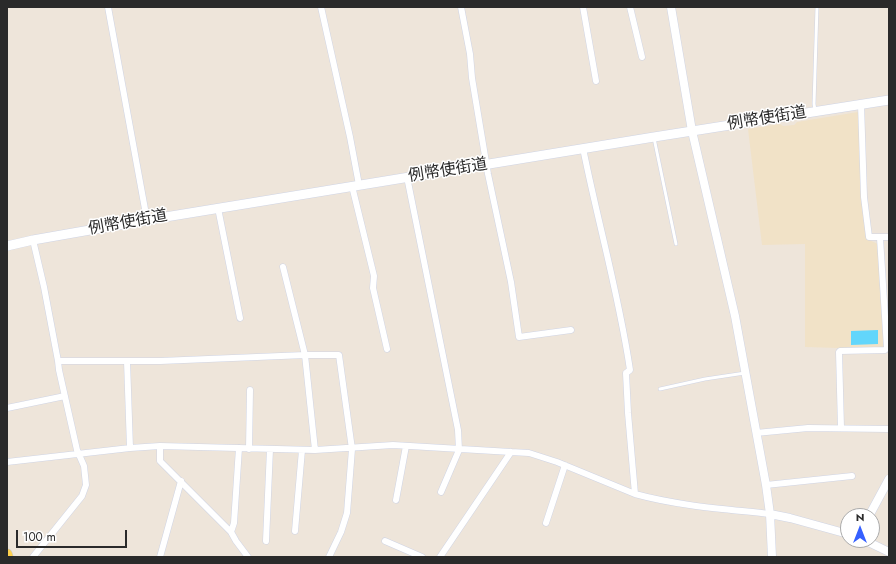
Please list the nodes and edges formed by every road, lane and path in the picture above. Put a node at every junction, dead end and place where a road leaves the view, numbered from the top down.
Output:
1 (108, 7) edge
2 (321, 7) edge
3 (461, 7) edge
4 (583, 7) edge
5 (630, 7) edge
6 (671, 7) edge
7 (817, 7) edge
8 (642, 57) dead end
9 (596, 81) dead end
10 (889, 100) edge
11 (861, 104) junction
12 (816, 112) junction
13 (692, 131) junction
14 (654, 137) junction
15 (583, 148) junction
16 (486, 164) junction
17 (407, 177) junction
18 (356, 186) junction
19 (218, 208) junction
20 (147, 220) junction
21 (889, 236) edge
22 (880, 238) junction
23 (33, 240) junction
24 (676, 244) dead end
25 (7, 246) edge
26 (283, 267) dead end
27 (240, 318) dead end
28 (571, 330) dead end
29 (387, 349) dead end
30 (305, 355) junction
31 (58, 361) junction
32 (127, 361) junction
33 (745, 373) junction
34 (250, 390) dead end
35 (660, 390) dead end
36 (65, 396) junction
37 (7, 408) edge
38 (840, 428) junction
39 (889, 429) edge
40 (756, 433) junction
41 (160, 446) junction
42 (406, 446) junction
43 (130, 448) junction
44 (239, 448) junction
45 (249, 449) junction
46 (270, 449) junction
47 (352, 449) junction
48 (302, 450) junction
49 (314, 450) junction
50 (460, 450) junction
51 (511, 452) junction
52 (80, 454) junction
53 (7, 462) edge
54 (565, 465) junction
55 (852, 476) dead end
56 (889, 479) edge
57 (181, 481) junction
58 (766, 484) junction
59 (441, 492) dead end
60 (635, 494) junction
61 (396, 500) dead end
62 (873, 508) edge
63 (770, 514) junction
64 (546, 523) dead end
65 (295, 531) dead end
66 (231, 532) junction
67 (840, 532) edge
68 (266, 541) dead end
69 (385, 541) dead end
70 (7, 554) edge
71 (8, 557) edge
72 (33, 557) edge
73 (160, 557) edge
74 (248, 557) edge
75 (329, 557) edge
76 (422, 557) edge
77 (440, 557) edge
78 (772, 557) edge

1 - 20 street
2 - 18 street
3 - 16 street
4 - 9 street
5 - 8 street
6 - 13 street
7 - 12 lane
10 - 11 main road, 例幣使街道
11 - 12 main road, 例幣使街道
11 - 22 street
12 - 13 main road, 例幣使街道
13 - 14 main road, 例幣使街道
13 - 33 street
14 - 15 main road, 例幣使街道
14 - 24 lane
15 - 16 main road, 例幣使街道
15 - 60 street
16 - 17 main road, 例幣使街道
16 - 28 street
17 - 18 main road, 例幣使街道
17 - 50 street
18 - 19 main road, 例幣使街道
18 - 29 street
19 - 20 main road, 例幣使街道
19 - 27 street
20 - 23 main road, 例幣使街道
21 - 22 street
22 - 38 street
23 - 25 main road, 例幣使街道
23 - 31 street
26 - 30 street
30 - 32 street
30 - 47 street
30 - 49 street
31 - 32 street
31 - 36 street
32 - 43 street
33 - 35 lane
33 - 40 street
34 - 45 street
36 - 37 street
36 - 52 street
38 - 39 street
38 - 40 street
40 - 58 street
41 - 43 street
41 - 44 street
41 - 57 street
42 - 47 street
42 - 50 street
42 - 61 street
43 - 52 street
44 - 45 street
44 - 66 street
45 - 46 street
46 - 48 street
46 - 68 street
47 - 49 street
47 - 75 street
48 - 49 street
48 - 65 street
50 - 51 street
50 - 59 street
51 - 54 street
51 - 77 street
52 - 53 street
52 - 72 street
54 - 60 street
54 - 64 street
55 - 58 street
56 - 62 street
57 - 66 street
57 - 73 street
58 - 63 street
60 - 63 street
63 - 67 street
63 - 78 street
66 - 74 street
69 - 76 street
70 - 71 main road

